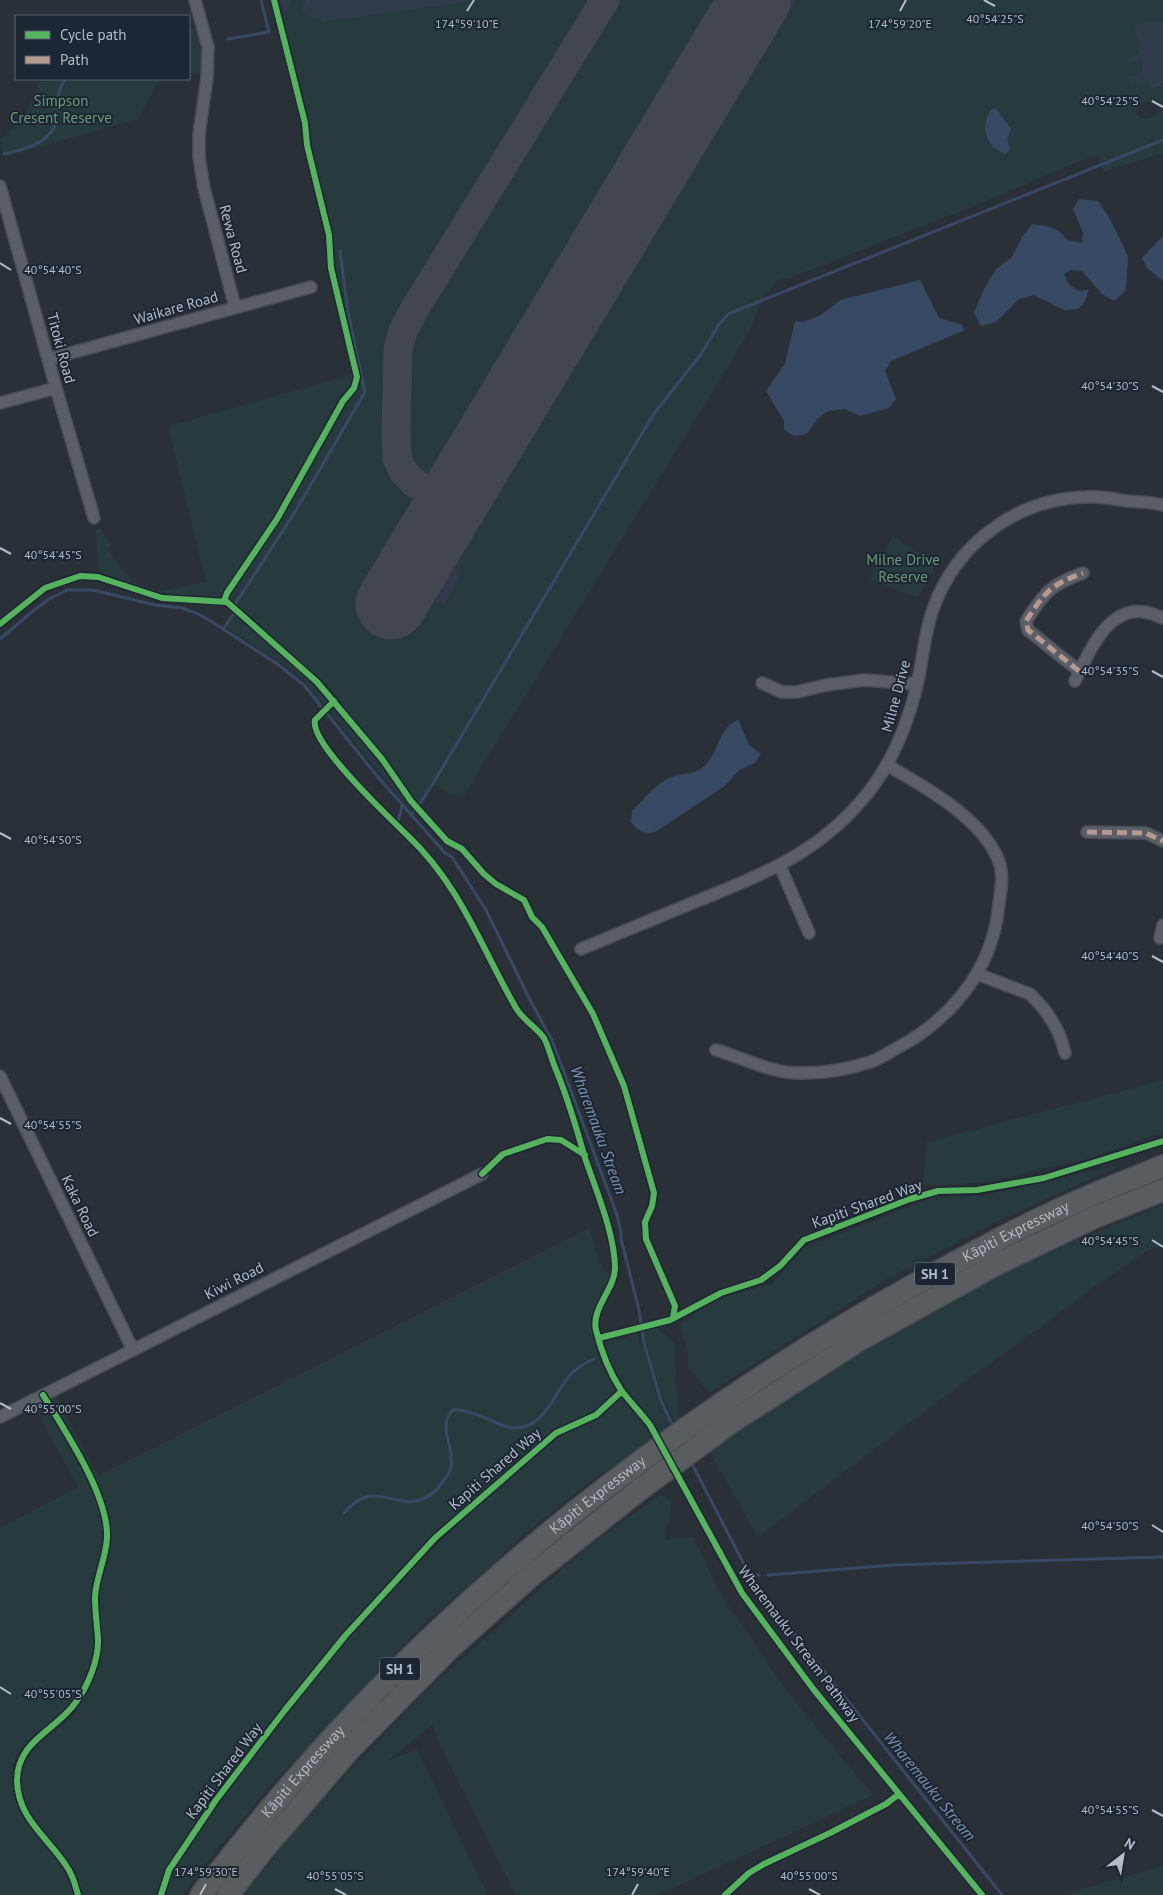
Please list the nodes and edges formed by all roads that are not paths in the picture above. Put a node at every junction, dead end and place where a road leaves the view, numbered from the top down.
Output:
1 (194, 0) edge
2 (0, 186) edge
3 (311, 287) dead end
4 (235, 307) junction
5 (49, 359) junction
6 (56, 388) junction
7 (0, 403) edge
8 (1163, 505) edge
9 (94, 518) dead end
10 (1084, 573) dead end
11 (1163, 618) edge
12 (762, 683) dead end
13 (917, 684) junction
14 (887, 765) junction
15 (1087, 832) dead end
16 (1163, 841) edge
17 (780, 866) junction
18 (1163, 925) edge
19 (809, 933) dead end
20 (1160, 938) dead end
21 (581, 949) dead end
22 (977, 974) junction
23 (716, 1050) dead end
24 (1065, 1053) dead end
25 (0, 1076) edge
26 (1163, 1166) edge
27 (482, 1174) dead end
28 (1163, 1190) edge
29 (133, 1350) junction
30 (0, 1417) edge
31 (201, 1895) edge
32 (228, 1895) edge

1 - 4 street, Rewa Road
2 - 5 street, Titoki Road
3 - 4 street, Waikare Road
4 - 5 street, Waikare Road
5 - 6 street, Titoki Road
6 - 7 street
6 - 9 street, Titoki Road
8 - 13 street, Milne Drive
10 - 11 street
12 - 13 street
13 - 14 street, Milne Drive
14 - 17 street, Milne Drive
14 - 22 street
15 - 16 street
17 - 19 street
17 - 21 street, Milne Drive
18 - 20 street
22 - 23 street
22 - 24 street
25 - 29 street, Kaka Road
26 - 31 highway, Kāpiti Expressway / SH 1
27 - 29 street, Kiwi Road
28 - 32 highway, Kāpiti Expressway / SH 1
29 - 30 street, Kiwi Road

